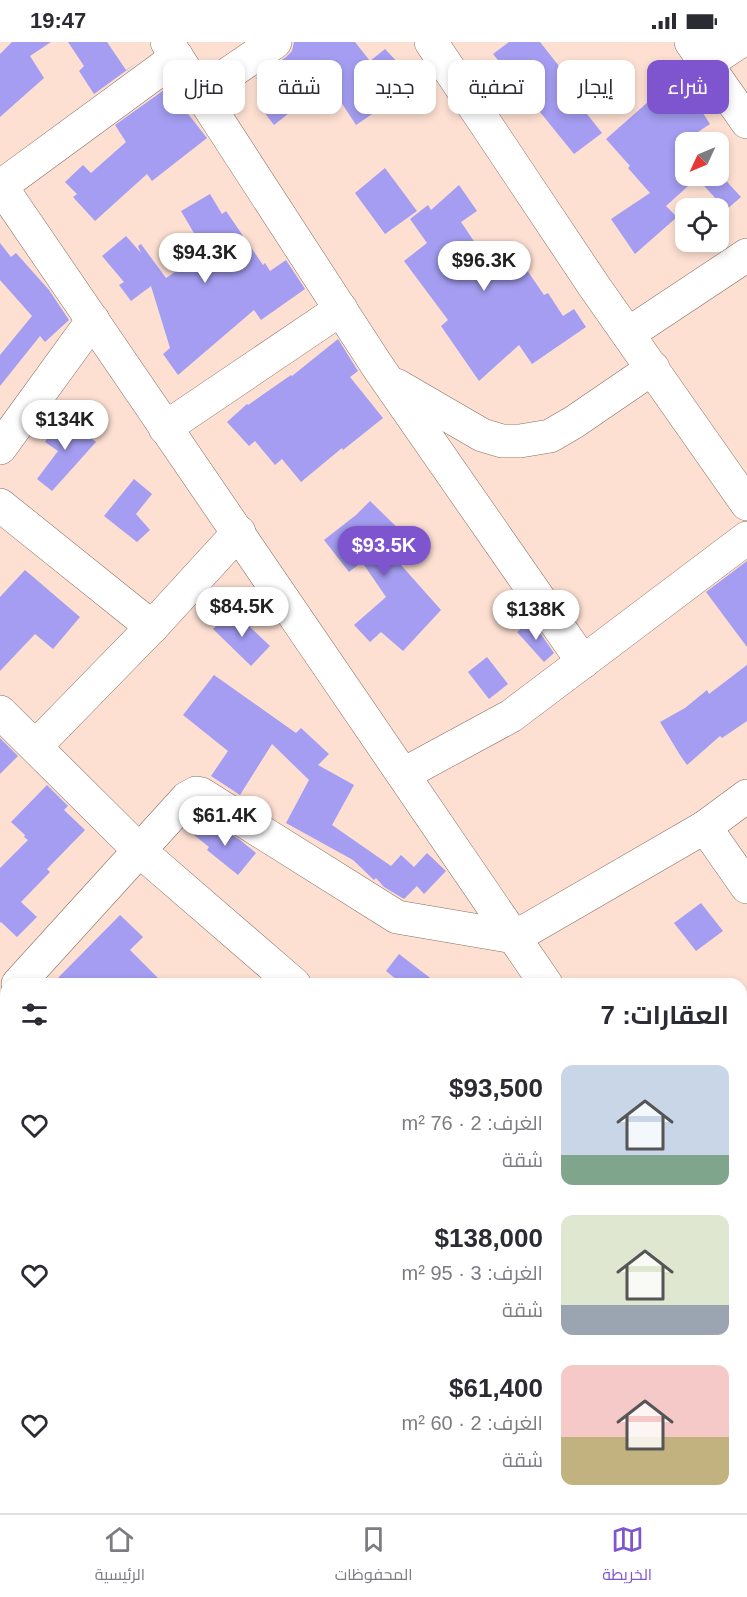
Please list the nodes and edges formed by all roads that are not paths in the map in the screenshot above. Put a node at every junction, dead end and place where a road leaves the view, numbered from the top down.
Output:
1 (275, 42) edge
2 (431, 42) edge
3 (739, 42) edge
4 (172, 49) edge
5 (699, 53) edge
6 (245, 62) edge
7 (214, 114) edge
8 (747, 122) edge
9 (1, 185) edge
10 (747, 255) edge
11 (341, 309) junction
12 (93, 320) junction
13 (628, 334) junction
14 (652, 368) junction
15 (387, 380) junction
16 (165, 428) junction
17 (1, 445) edge
18 (747, 504) edge
19 (0, 506) edge
20 (239, 532) junction
21 (747, 538) edge
22 (152, 627) junction
23 (584, 662) junction
24 (2, 717) edge
25 (36, 747) junction
26 (404, 774) junction
27 (747, 796) edge
28 (705, 827) junction
29 (140, 851) junction
30 (747, 887) edge
31 (515, 937) junction
32 (24, 978) edge
33 (277, 978) edge
34 (542, 978) edge

1 - 6 street
2 - 13 street
3 - 5 street
4 - 9 street
5 - 8 street
7 - 11 street
9 - 12 street
10 - 13 street
11 - 15 street
11 - 16 street
12 - 16 street
12 - 17 street
13 - 14 street
14 - 15 street
14 - 18 street
15 - 23 street
16 - 20 street
19 - 22 street
20 - 22 street
20 - 26 street
21 - 23 street
22 - 25 street
23 - 26 street
24 - 25 street
25 - 29 street
26 - 31 street
27 - 28 street
28 - 30 street
28 - 31 street
29 - 31 street
29 - 32 street
29 - 33 street
31 - 34 street

